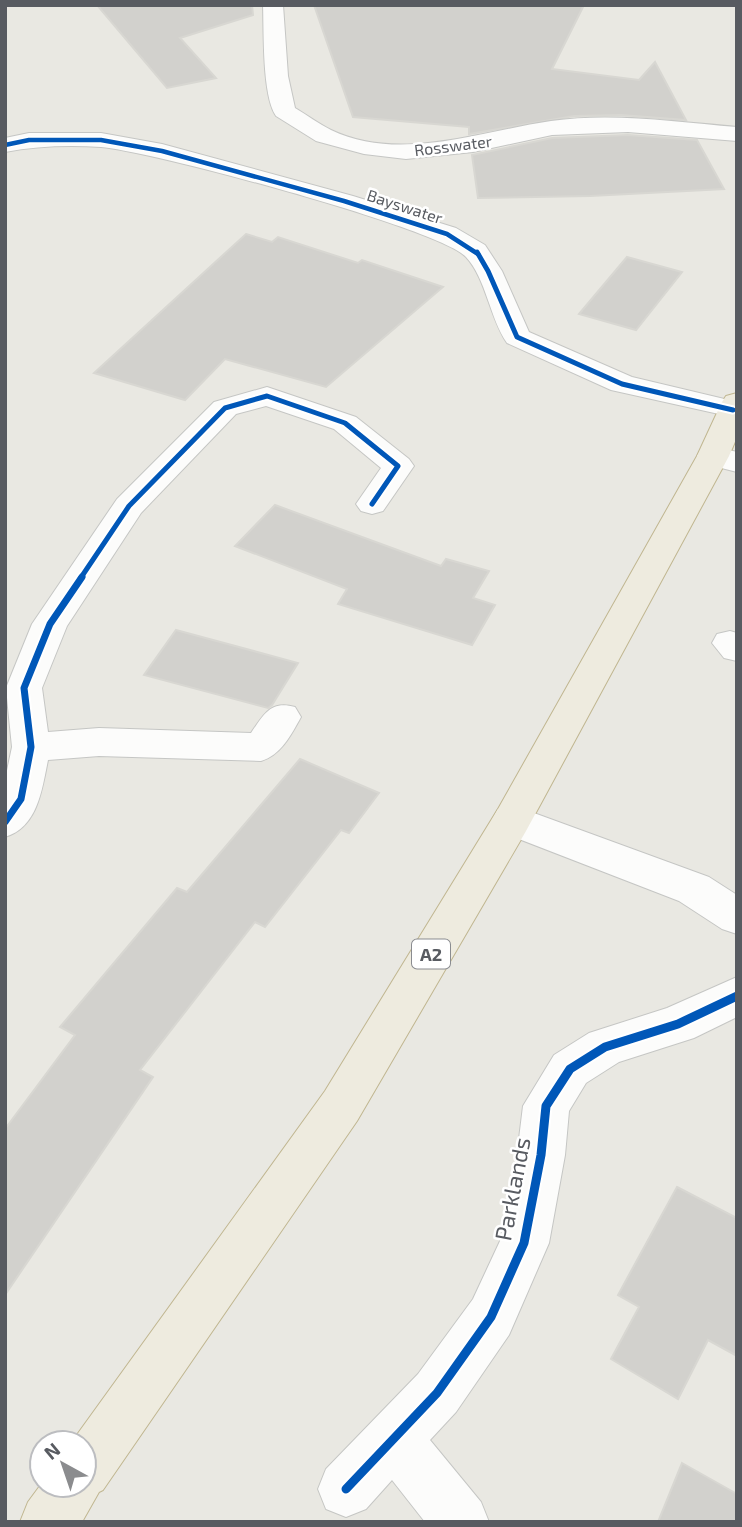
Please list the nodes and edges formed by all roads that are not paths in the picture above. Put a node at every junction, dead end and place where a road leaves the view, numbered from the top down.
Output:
1 (272, 5) edge
2 (737, 134) edge
3 (5, 145) edge
4 (735, 406) edge
5 (725, 459) edge
6 (372, 504) dead end
7 (282, 717) dead end
8 (31, 747) junction
9 (512, 820) junction
10 (5, 822) edge
11 (732, 905) edge
12 (737, 996) edge
13 (394, 1438) junction
14 (98, 1451) edge
15 (346, 1489) dead end
16 (64, 1499) edge
17 (48, 1522) edge
18 (461, 1522) edge

1 - 2 street, Rosswater
3 - 4 street, Bayswater
4 - 5 highway, A2
5 - 9 highway, A2
6 - 8 street
7 - 8 street
8 - 10 street
9 - 11 street
9 - 14 highway, A2
12 - 13 street, Parklands
13 - 15 street, Parklands
13 - 18 street
16 - 17 highway

